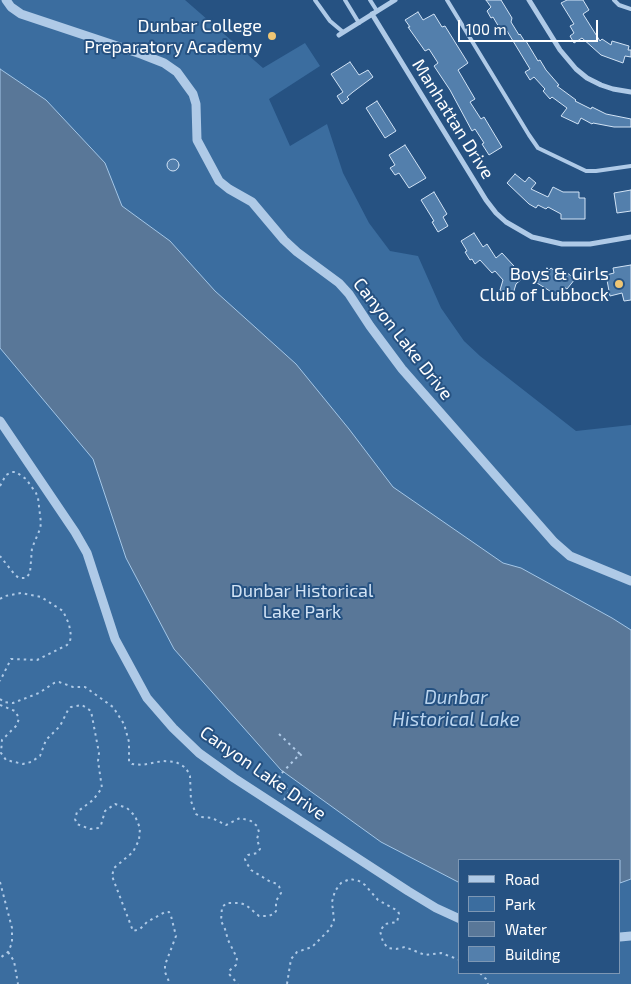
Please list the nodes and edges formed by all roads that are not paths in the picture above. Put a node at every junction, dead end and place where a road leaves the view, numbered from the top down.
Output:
1 (6, 0) edge
2 (315, 0) edge
3 (345, 0) edge
4 (370, 0) edge
5 (395, 0) edge
6 (447, 0) edge
7 (529, 0) edge
8 (614, 0) edge
9 (631, 9) edge
10 (374, 13) junction
11 (359, 22) junction
12 (341, 33) joint
13 (631, 92) edge
14 (631, 166) edge
15 (631, 237) edge
16 (0, 421) edge
17 (631, 581) edge
18 (458, 918) edge

1 - 17 street, Canyon Lake Drive
2 - 12 lane
3 - 11 lane
4 - 10 lane
5 - 10 street
6 - 14 lane
7 - 13 street
8 - 9 lane
10 - 11 street
10 - 15 street, Manhattan Drive
11 - 12 street
16 - 18 street, Canyon Lake Drive

